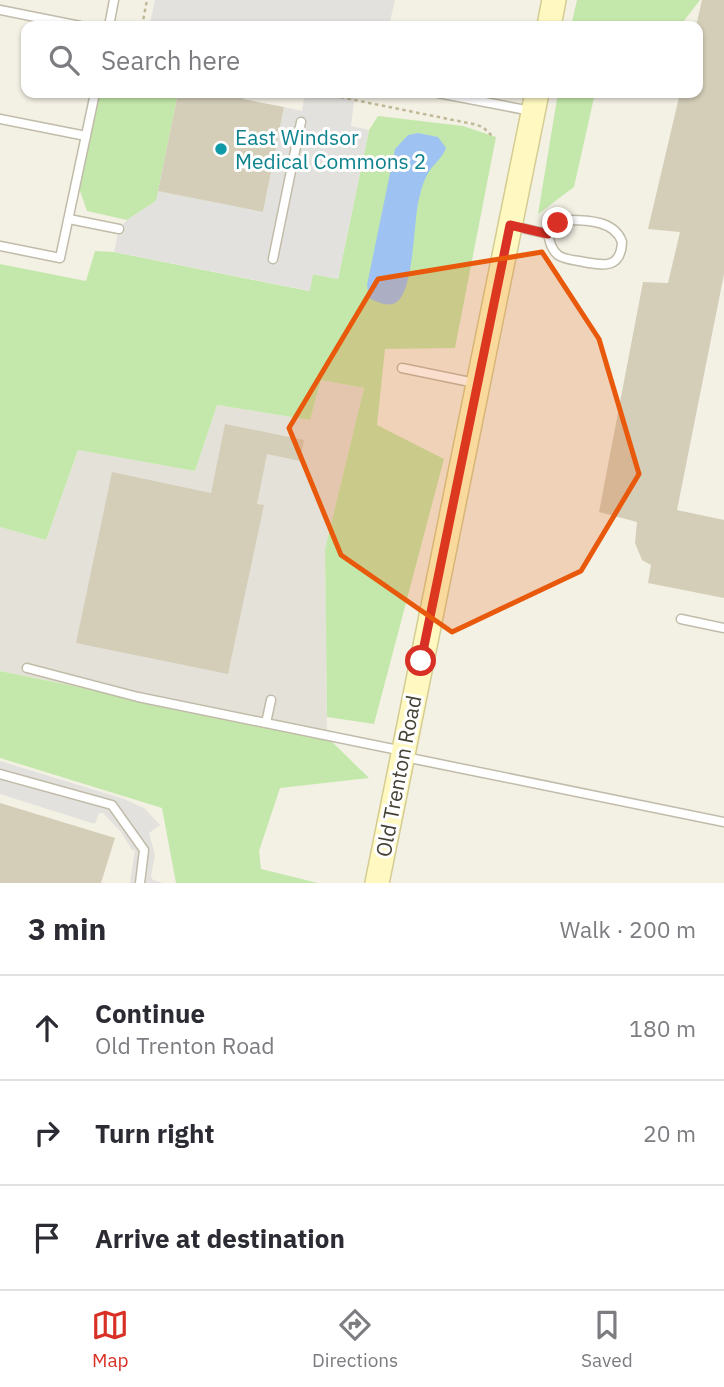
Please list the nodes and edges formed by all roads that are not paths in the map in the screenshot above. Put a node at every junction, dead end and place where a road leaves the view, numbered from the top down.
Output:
1 (114, 0) edge
2 (554, 0) edge
3 (0, 10) edge
4 (55, 21) edge
5 (110, 21) edge
6 (550, 21) edge
7 (95, 98) edge
8 (492, 98) edge
9 (535, 102) edge
10 (0, 120) edge
11 (301, 122) dead end
12 (86, 136) junction
13 (69, 219) junction
14 (510, 225) junction
15 (119, 229) dead end
16 (548, 234) junction
17 (0, 246) edge
18 (273, 259) dead end
19 (402, 368) dead end
20 (478, 383) junction
21 (681, 619) dead end
22 (724, 628) edge
23 (27, 668) dead end
24 (271, 700) dead end
25 (266, 723) junction
26 (402, 754) junction
27 (0, 774) edge
28 (724, 822) edge
29 (140, 883) edge
30 (377, 883) edge

1 - 5 lane
2 - 6 main road
3 - 4 lane
7 - 12 lane
8 - 9 lane
9 - 14 main road, Old Trenton Road
10 - 12 lane
11 - 18 lane
12 - 13 lane
13 - 15 lane
13 - 17 lane
14 - 16 lane
14 - 20 main road, Old Trenton Road
16 - 16 lane
19 - 20 lane
20 - 26 main road, Old Trenton Road
21 - 22 lane
23 - 25 lane
24 - 25 lane
25 - 26 lane
26 - 28 lane
26 - 30 main road, Old Trenton Road
27 - 29 lane

